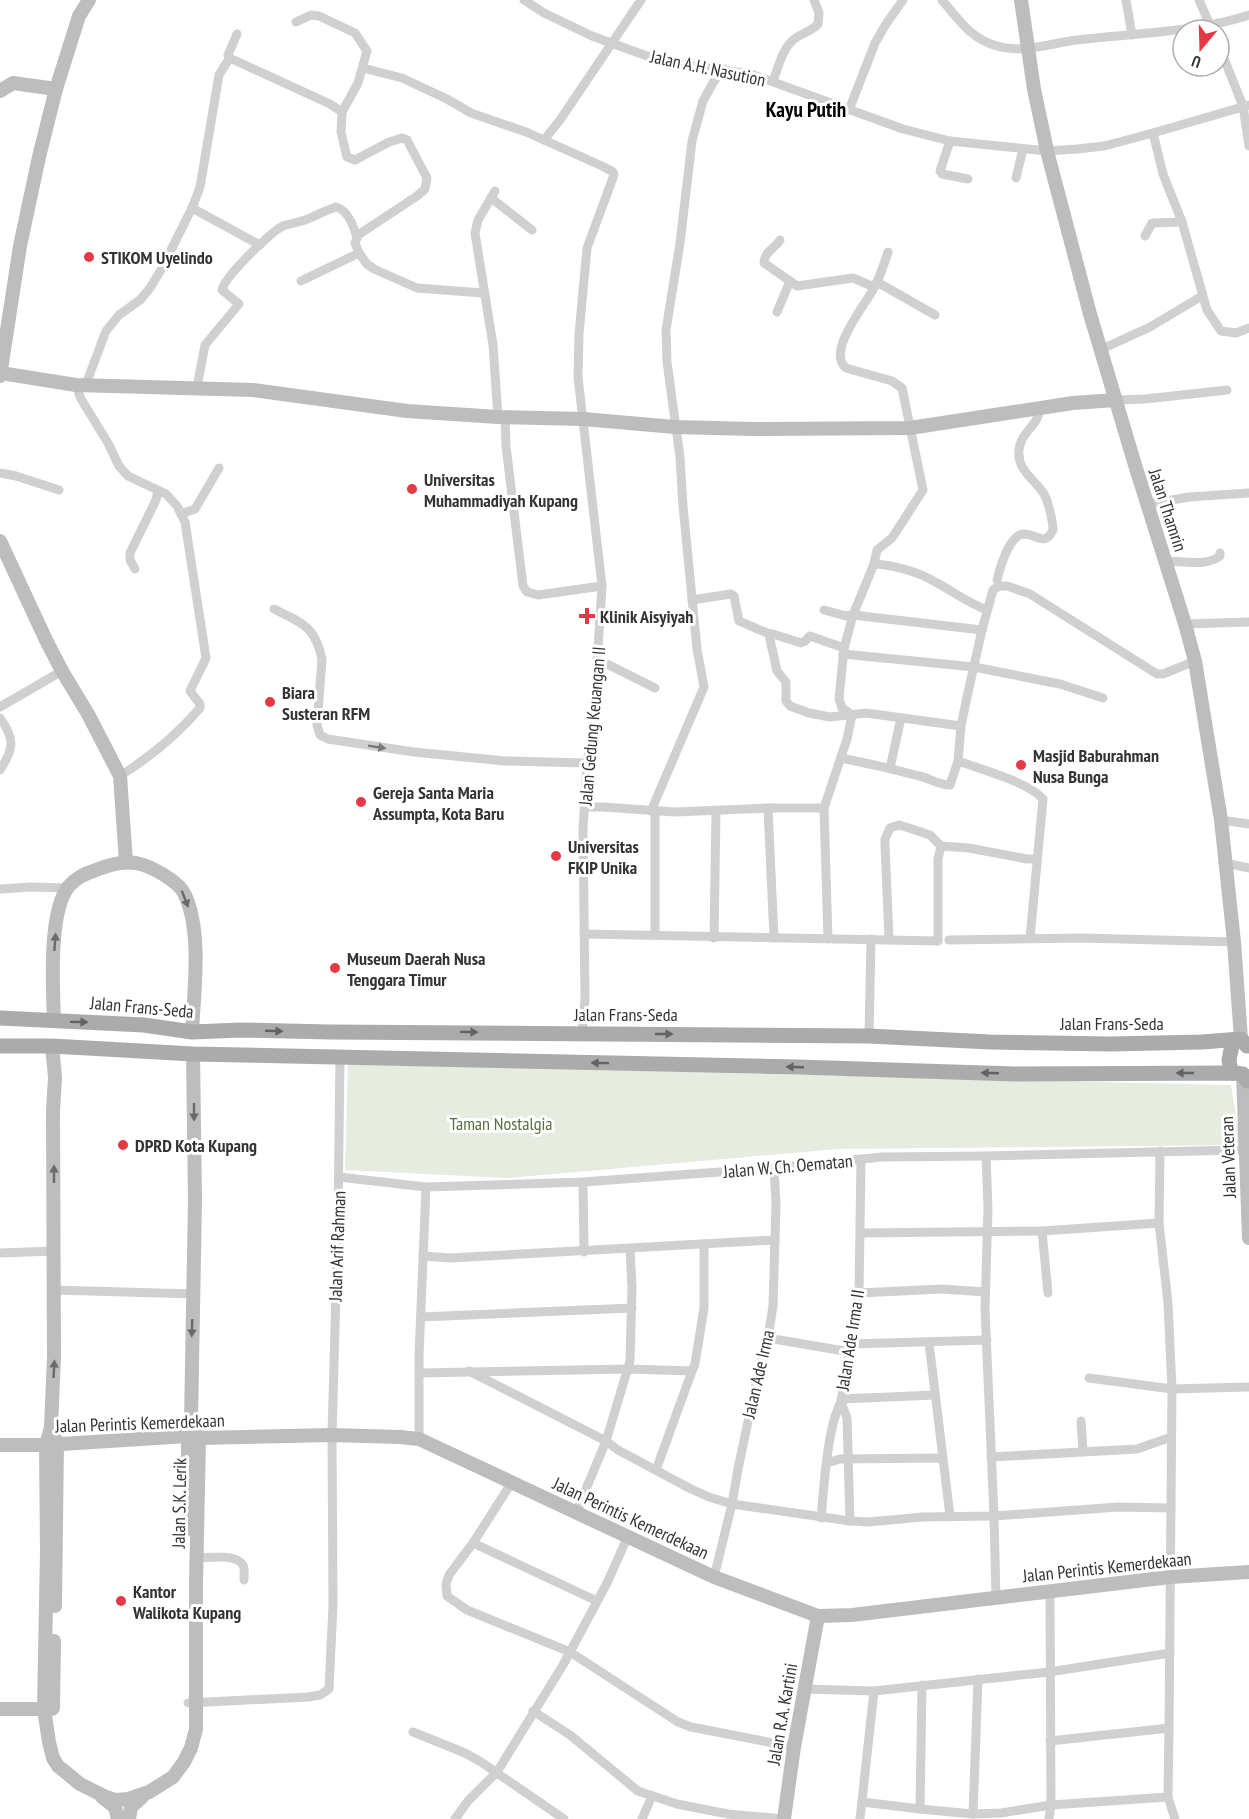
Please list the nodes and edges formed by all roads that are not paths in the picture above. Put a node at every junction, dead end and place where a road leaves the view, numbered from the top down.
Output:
1 (89, 0) edge
2 (524, 0) edge
3 (814, 0) edge
4 (903, 0) edge
5 (942, 0) edge
6 (1021, 0) edge
7 (1126, 0) edge
8 (1199, 0) edge
9 (640, 1) edge
10 (1249, 15) edge
11 (1207, 18) edge
12 (1231, 21) edge
13 (296, 22) dead end
14 (1171, 32) edge
15 (237, 34) dead end
16 (1132, 35) junction
17 (611, 44) junction
18 (1027, 48) junction
19 (229, 59) junction
20 (363, 68) junction
21 (724, 69) junction
22 (1231, 73) edge
23 (773, 81) junction
24 (7, 82) edge
25 (56, 89) junction
26 (0, 91) edge
27 (1246, 106) edge
28 (849, 110) junction
29 (342, 112) junction
30 (1153, 133) junction
31 (544, 140) junction
32 (950, 141) junction
33 (1249, 147) edge
34 (1023, 149) junction
35 (1047, 151) junction
36 (1016, 178) dead end
37 (968, 179) dead end
38 (192, 208) junction
39 (1182, 222) junction
40 (532, 230) dead end
41 (1145, 236) dead end
42 (357, 238) junction
43 (780, 240) dead end
44 (260, 245) junction
45 (888, 252) dead end
46 (359, 253) junction
47 (301, 281) dead end
48 (790, 281) junction
49 (875, 285) junction
50 (483, 293) junction
51 (1202, 296) junction
52 (777, 312) dead end
53 (935, 315) dead end
54 (4, 316) edge
55 (1249, 328) edge
56 (1102, 349) junction
57 (0, 375) edge
58 (81, 384) junction
59 (197, 387) junction
60 (1227, 390) dead end
61 (1116, 400) junction
62 (1040, 408) junction
63 (502, 417) junction
64 (583, 419) junction
65 (675, 427) junction
66 (910, 428) junction
67 (219, 468) dead end
68 (0, 473) edge
69 (59, 490) dead end
70 (158, 490) junction
71 (1249, 493) edge
72 (1149, 504) junction
73 (181, 514) junction
74 (0, 541) edge
75 (1220, 553) dead end
76 (1166, 561) junction
77 (874, 564) junction
78 (135, 569) dead end
79 (997, 580) dead end
80 (602, 586) junction
81 (692, 600) junction
82 (274, 609) dead end
83 (824, 610) dead end
84 (987, 610) junction
85 (854, 615) junction
86 (1249, 622) edge
87 (1185, 624) junction
88 (982, 630) junction
89 (769, 635) junction
90 (844, 651) junction
91 (597, 659) junction
92 (1195, 661) junction
93 (974, 667) junction
94 (62, 671) junction
95 (655, 688) dead end
96 (1103, 698) dead end
97 (0, 707) edge
98 (852, 715) junction
99 (0, 718) edge
100 (901, 718) junction
101 (961, 726) junction
102 (841, 758) junction
103 (957, 762) junction
104 (587, 763) junction
105 (890, 768) junction
106 (0, 770) edge
107 (120, 776) junction
108 (586, 807) junction
109 (768, 808) junction
110 (824, 808) junction
111 (653, 811) junction
112 (716, 811) junction
113 (1221, 820) junction
114 (1249, 824) edge
115 (940, 846) junction
116 (1037, 859) junction
117 (126, 862) junction
118 (1225, 863) junction
119 (1249, 868) edge
120 (67, 888) junction
121 (0, 889) edge
122 (584, 934) junction
123 (654, 935) junction
124 (714, 938) junction
125 (774, 938) junction
126 (1030, 938) junction
127 (828, 939) junction
128 (870, 939) junction
129 (889, 939) junction
130 (949, 940) dead end
131 (1234, 942) junction
132 (0, 1018) edge
133 (54, 1021) junction
134 (192, 1032) junction
135 (498, 1032) junction
136 (523, 1033) junction
137 (582, 1033) junction
138 (869, 1036) junction
139 (1241, 1042) edge
140 (0, 1046) edge
141 (52, 1046) junction
142 (194, 1054) junction
143 (340, 1056) junction
144 (496, 1060) junction
145 (524, 1061) junction
146 (1242, 1076) edge
147 (1160, 1151) junction
148 (1244, 1151) edge
149 (986, 1156) junction
150 (861, 1159) junction
151 (774, 1168) junction
152 (339, 1177) junction
153 (583, 1182) junction
154 (426, 1186) junction
155 (1159, 1223) junction
156 (1042, 1231) junction
157 (861, 1233) junction
158 (987, 1233) junction
159 (1249, 1238) edge
160 (775, 1240) junction
161 (704, 1244) junction
162 (630, 1248) junction
163 (54, 1251) junction
164 (584, 1252) junction
165 (0, 1253) edge
166 (423, 1256) junction
167 (54, 1290) junction
168 (985, 1292) junction
169 (859, 1293) junction
170 (1048, 1293) dead end
171 (194, 1294) junction
172 (632, 1308) junction
173 (421, 1317) junction
174 (768, 1338) junction
175 (987, 1341) junction
176 (929, 1342) junction
177 (851, 1348) junction
178 (628, 1369) junction
179 (469, 1371) junction
180 (692, 1371) junction
181 (420, 1373) junction
182 (1089, 1378) dead end
183 (1249, 1387) edge
184 (1172, 1389) junction
185 (935, 1395) junction
186 (841, 1401) junction
187 (1081, 1421) dead end
188 (332, 1435) junction
189 (193, 1437) junction
190 (1171, 1437) junction
191 (419, 1439) junction
192 (606, 1441) junction
193 (0, 1444) edge
194 (51, 1444) junction
195 (1083, 1451) junction
196 (990, 1457) junction
197 (942, 1458) junction
198 (848, 1459) junction
199 (827, 1463) junction
200 (656, 1470) junction
201 (512, 1482) junction
202 (732, 1504) junction
203 (1171, 1508) junction
204 (576, 1513) junction
205 (950, 1516) junction
206 (994, 1516) junction
207 (821, 1518) junction
208 (850, 1521) junction
209 (628, 1536) junction
210 (474, 1543) junction
211 (196, 1558) junction
212 (1249, 1572) edge
213 (714, 1577) junction
214 (1170, 1577) junction
215 (244, 1580) dead end
216 (1050, 1590) junction
217 (996, 1598) junction
218 (597, 1601) junction
219 (818, 1616) junction
220 (570, 1652) junction
221 (1170, 1653) junction
222 (1049, 1672) junction
223 (978, 1679) junction
224 (922, 1685) junction
225 (804, 1689) junction
226 (874, 1691) junction
227 (192, 1703) junction
228 (0, 1708) edge
229 (49, 1709) junction
230 (533, 1711) junction
231 (1169, 1728) junction
232 (413, 1732) dead end
233 (1050, 1741) junction
234 (794, 1747) junction
235 (496, 1772) junction
236 (94, 1792) junction
237 (149, 1792) junction
238 (652, 1796) junction
239 (1168, 1797) junction
240 (862, 1802) junction
241 (1051, 1805) junction
242 (920, 1809) junction
243 (973, 1814) junction
244 (118, 1819) edge
245 (129, 1819) edge
246 (455, 1819) edge
247 (564, 1819) edge
248 (642, 1819) edge
249 (784, 1819) edge
250 (860, 1819) edge
251 (1049, 1819) edge
252 (1175, 1819) edge

1 - 25 main road
2 - 17 street, Jalan A.H. Nasution
3 - 23 street
4 - 28 street
5 - 18 street
6 - 18 main road, Jalan Thamrin
7 - 16 street
8 - 11 street
9 - 17 street
10 - 12 street
13 - 20 street
14 - 16 street
15 - 19 street
16 - 18 street
17 - 21 street, Jalan A.H. Nasution
17 - 31 street
18 - 35 main road, Jalan Thamrin
19 - 29 street
19 - 38 street
20 - 29 street
20 - 31 street
21 - 23 street, Jalan A.H. Nasution
21 - 65 street
22 - 27 street
23 - 28 street, Jalan A.H. Nasution
24 - 25 main road
24 - 26 main road
25 - 54 main road
27 - 30 street, Jalan A.H. Nasution
27 - 33 street
28 - 32 street, Jalan A.H. Nasution
29 - 42 street
30 - 35 street, Jalan A.H. Nasution
30 - 39 street
31 - 64 street, Jalan Gedung Keuangan II
32 - 34 street, Jalan A.H. Nasution
32 - 37 street
34 - 35 street, Jalan A.H. Nasution
34 - 36 street
35 - 56 main road, Jalan Thamrin
38 - 44 street
38 - 58 street
39 - 41 street
39 - 51 street
40 - 50 street
42 - 44 street
42 - 46 street
43 - 48 street
44 - 59 street
45 - 49 street
46 - 47 street
46 - 50 street
48 - 49 street
48 - 52 street
49 - 53 street
49 - 66 street
50 - 63 street
51 - 55 street
51 - 56 street
54 - 57 main road
56 - 61 main road, Jalan Thamrin
57 - 58 main road
58 - 59 main road
58 - 70 street
59 - 63 main road
60 - 61 street
61 - 62 main road
61 - 72 main road, Jalan Thamrin
62 - 66 main road
62 - 79 street
63 - 64 main road
63 - 80 street
64 - 65 main road
64 - 80 street, Jalan Gedung Keuangan II
65 - 66 main road
65 - 81 street
66 - 77 street
67 - 73 street
68 - 69 street
70 - 73 street
70 - 78 street
71 - 72 street
72 - 76 main road, Jalan Thamrin
73 - 107 street
74 - 94 main road
75 - 76 street
76 - 87 main road, Jalan Thamrin
77 - 84 street
77 - 85 street
80 - 91 street, Jalan Gedung Keuangan II
81 - 89 street
81 - 111 street
82 -> 104 street
83 - 85 street
84 - 88 street
84 - 92 street
85 - 88 street
85 - 90 street
86 - 87 street
87 - 92 main road, Jalan Thamrin
88 - 93 street
89 - 90 street
89 - 98 street
90 - 93 street
90 - 98 street
91 - 95 street
91 - 104 street, Jalan Gedung Keuangan II
92 - 113 main road, Jalan Thamrin
93 - 96 street
93 - 101 street
94 - 97 street
94 - 107 main road
98 - 100 street
98 - 102 street
99 - 106 street
100 - 101 street
100 - 105 street
101 - 103 street
102 - 105 street
102 - 110 street
103 - 105 street
103 - 116 street
104 - 108 street, Jalan Gedung Keuangan II
107 - 117 main road
108 - 111 street
108 - 122 street, Jalan Gedung Keuangan II
109 - 110 street
109 - 112 street
109 - 125 street
110 - 127 street
111 - 112 street
111 - 123 street
112 - 124 street
113 - 114 street
113 - 118 main road, Jalan Thamrin
115 - 116 street
115 - 129 street
115 - 129 street
116 - 126 street
117 - 120 main road
117 -> 134 main road
118 - 119 street
118 - 131 main road, Jalan Thamrin
120 - 121 street
133 -> 120 main road
122 - 123 street
122 - 137 street, Jalan Gedung Keuangan II
123 - 124 street
124 - 125 street
125 - 127 street
126 - 130 street
126 - 131 street
127 - 128 street
128 - 129 street
128 - 138 street
131 - 139 main road, Jalan Thamrin
132 - 133 main road, Jalan Frans-Seda
133 -> 134 main road, Jalan Frans-Seda
134 -> 135 main road, Jalan Frans-Seda
135 - 136 main road, Jalan Frans-Seda
135 - 144 main road
136 - 137 main road, Jalan Frans-Seda
136 - 145 main road
137 -> 138 main road, Jalan Frans-Seda
138 - 139 main road, Jalan Frans-Seda
139 - 146 main road
140 - 141 main road
141 - 142 main road
163 -> 141 main road
142 - 143 main road
142 -> 171 main road
143 - 144 main road
143 - 152 street, Jalan Arif Rahman
144 - 145 main road
146 -> 145 main road
146 - 148 main road, Jalan Veteran
147 - 148 street, Jalan W. Ch. Oematan
147 - 149 street, Jalan W. Ch. Oematan
147 - 155 street
148 - 159 main road, Jalan Veteran
149 - 150 street, Jalan W. Ch. Oematan
149 - 158 street
150 - 151 street, Jalan W. Ch. Oematan
150 - 157 street, Jalan Ade Irma II
151 - 153 street, Jalan W. Ch. Oematan
151 - 160 street, Jalan Ade Irma
152 - 154 street, Jalan W. Ch. Oematan
152 - 188 street, Jalan Arif Rahman
153 - 154 street, Jalan W. Ch. Oematan
153 - 164 street
154 - 166 street
155 - 156 street
155 - 184 street
156 - 158 street
156 - 170 street
157 - 158 street
157 - 169 street, Jalan Ade Irma II
158 - 168 street
160 - 161 street
160 - 174 street, Jalan Ade Irma
161 - 162 street
161 - 180 street
162 - 164 street
162 - 172 street
163 - 165 street
163 - 167 main road
164 - 166 street
166 - 173 street
167 - 171 street
194 -> 167 main road, Jalan S.K. Lerik
168 - 169 street
168 - 175 street
169 - 177 street, Jalan Ade Irma II
171 -> 189 main road
172 - 173 street
172 - 178 street
173 - 181 street
174 - 177 street
174 - 202 street, Jalan Ade Irma
175 - 176 street
175 - 196 street
176 - 177 street
176 - 185 street
177 - 186 street, Jalan Ade Irma II
178 - 179 street
178 - 180 street
178 - 192 street
179 - 181 street
179 - 192 street
180 - 200 street
181 - 191 street
182 - 184 street
183 - 184 street
184 - 190 street
185 - 186 street
185 - 197 street
186 - 198 street
186 - 199 street, Jalan Ade Irma II
187 - 195 street
188 - 189 main road, Jalan Perintis Kemerdekaan
188 - 191 main road, Jalan Perintis Kemerdekaan
188 - 227 street, Jalan Arif Rahman
189 - 194 main road, Jalan Perintis Kemerdekaan
189 - 211 main road, Jalan S.K. Lerik
189 - 227 main road
190 - 195 street
190 - 203 street
191 - 201 main road, Jalan Perintis Kemerdekaan
192 - 200 street
192 - 204 street
193 - 194 main road, Jalan Perintis Kemerdekaan
194 - 229 main road, Jalan S.K. Lerik
195 - 196 street
196 - 206 street
197 - 198 street
197 - 205 street
198 - 199 street
198 - 208 street
199 - 207 street, Jalan Ade Irma II
200 - 202 street
201 - 204 main road, Jalan Perintis Kemerdekaan
201 - 210 street
202 - 207 street
202 - 213 street, Jalan Ade Irma
203 - 206 street
203 - 214 street
204 - 209 main road, Jalan Perintis Kemerdekaan
205 - 206 street
205 - 208 street
206 - 217 street
207 - 208 street
209 - 213 main road, Jalan Perintis Kemerdekaan
209 - 218 street
210 - 218 street
210 - 220 street
211 - 215 street
211 - 227 main road, Jalan S.K. Lerik
212 - 214 main road, Jalan Perintis Kemerdekaan
213 - 219 main road, Jalan Perintis Kemerdekaan
214 - 216 main road, Jalan Perintis Kemerdekaan
214 - 221 street
216 - 217 main road, Jalan Perintis Kemerdekaan
216 - 222 street
217 - 219 main road, Jalan Perintis Kemerdekaan
218 - 220 street
219 - 225 main road, Jalan R.A. Kartini
220 - 230 street
220 - 234 street
221 - 222 street
221 - 231 street
222 - 223 street
222 - 233 street
223 - 224 street
223 - 243 street
224 - 226 street
224 - 242 street
225 - 226 street
225 - 234 main road, Jalan R.A. Kartini
226 - 240 street
227 - 229 main road
227 - 237 main road, Jalan S.K. Lerik
228 - 229 main road
229 - 236 main road, Jalan S.K. Lerik
230 - 235 street
230 - 238 street
231 - 233 street
231 - 239 street
232 - 235 street
233 - 241 street
234 - 249 main road, Jalan R.A. Kartini
235 - 246 street
235 - 247 street
236 - 237 main road, Jalan S.K. Lerik
236 - 244 main road
237 - 245 main road, Jalan S.K. Lerik
238 - 248 street
238 - 249 street
239 - 241 street
239 - 252 street
240 - 242 street
240 - 250 street
241 - 243 street
241 - 251 street
242 - 243 street

